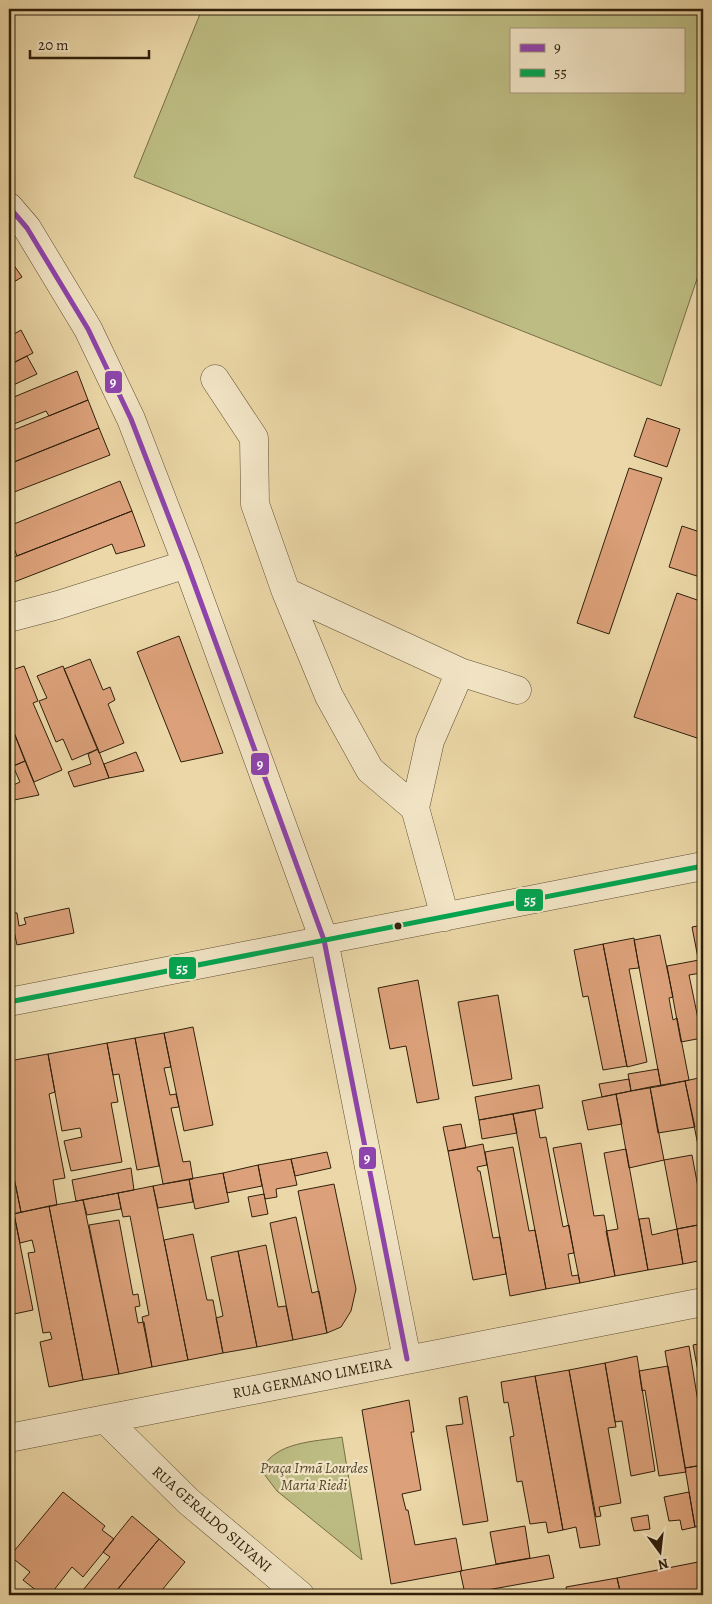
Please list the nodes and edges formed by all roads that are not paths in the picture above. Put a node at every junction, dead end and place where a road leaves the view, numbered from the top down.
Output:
1 (9, 207) edge
2 (215, 379) dead end
3 (187, 564) junction
4 (286, 592) junction
5 (9, 618) edge
6 (460, 672) junction
7 (517, 690) dead end
8 (415, 808) junction
9 (703, 866) edge
10 (445, 917) junction
11 (324, 940) junction
12 (9, 1002) edge
13 (703, 1302) edge
14 (407, 1359) junction
15 (105, 1419) junction
16 (9, 1438) edge
17 (300, 1595) edge

1 - 3 street
2 - 4 street
3 - 5 street
3 - 11 street
4 - 6 street
4 - 8 street
6 - 7 street
6 - 8 street
8 - 10 street
9 - 10 street
10 - 11 street
11 - 12 street
11 - 14 street
13 - 14 street, RUA GERMANO LIMEIRA
14 - 15 street, RUA GERMANO LIMEIRA
15 - 16 street, RUA GERMANO LIMEIRA
15 - 17 street, RUA GERALDO SILVANI

